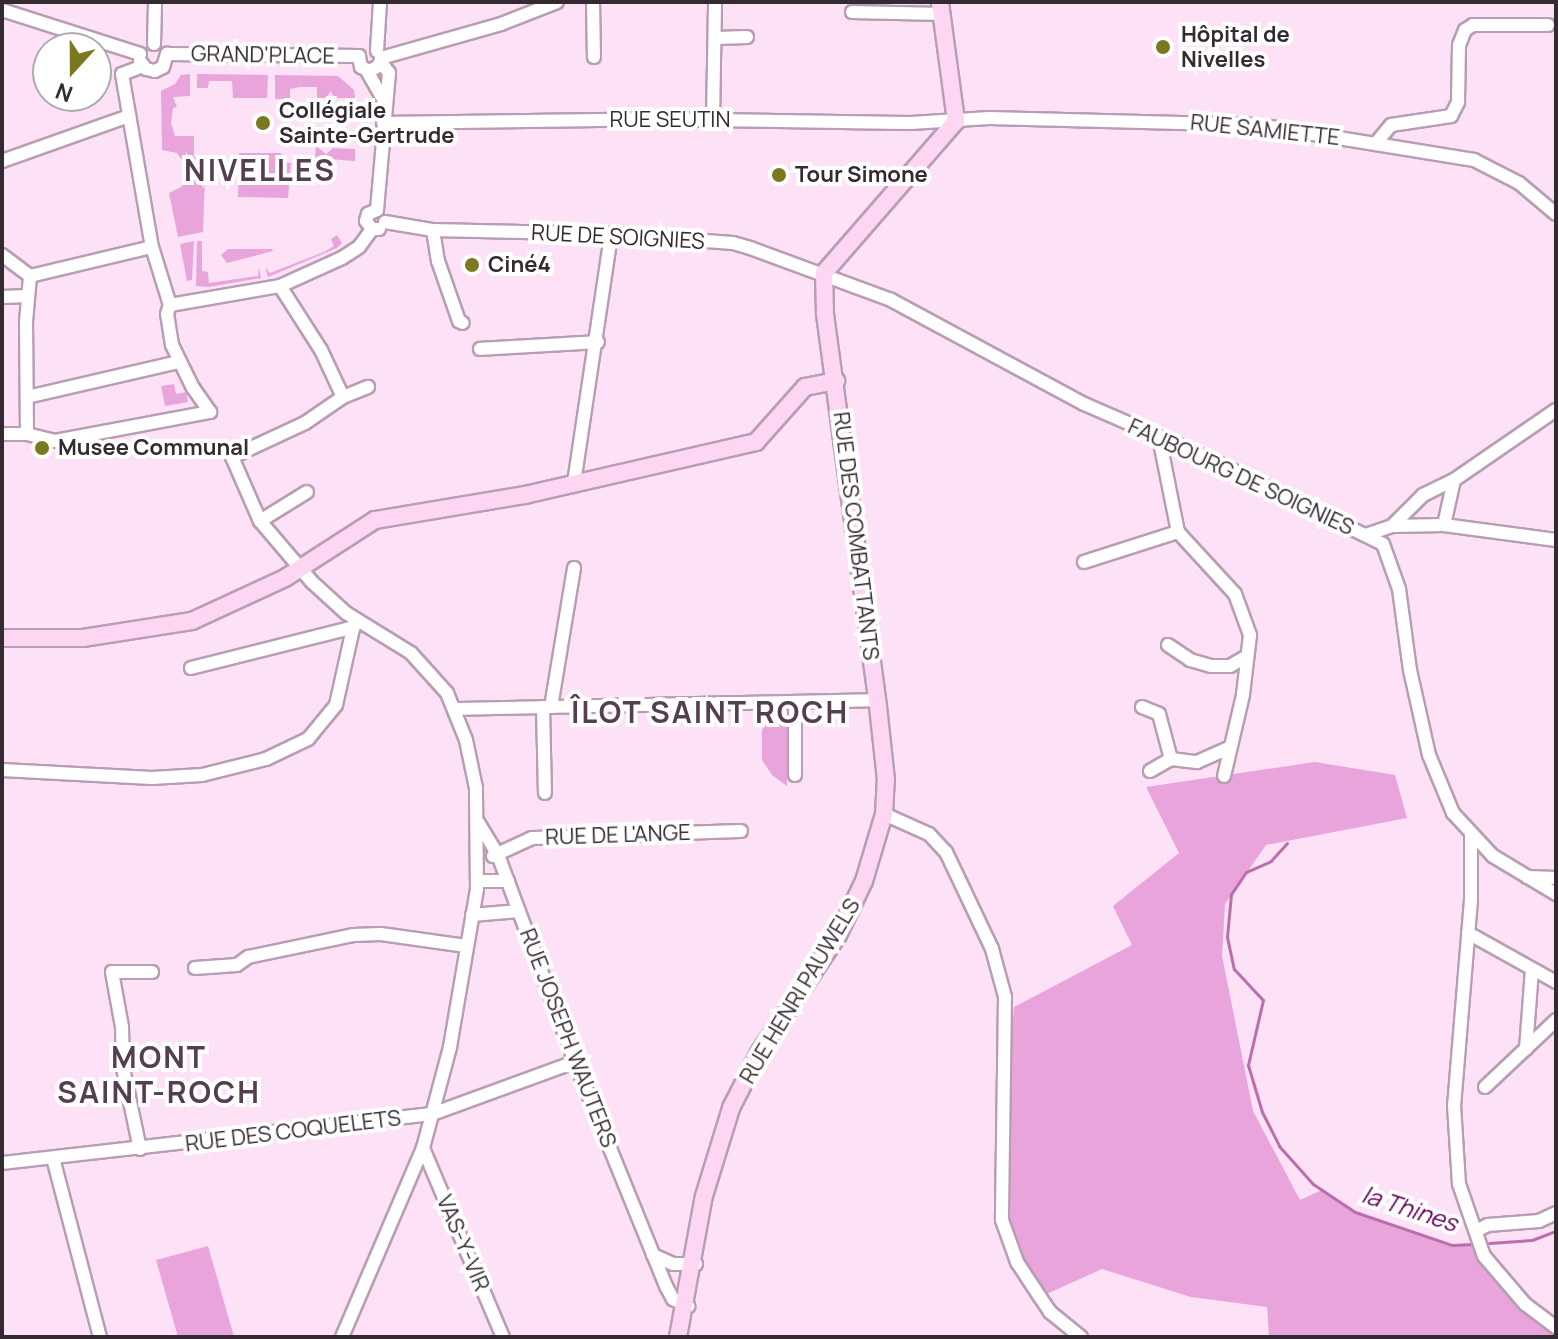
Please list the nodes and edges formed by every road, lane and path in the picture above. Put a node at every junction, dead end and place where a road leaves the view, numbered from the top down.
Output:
1 (155, 2) edge
2 (380, 2) edge
3 (557, 2) edge
4 (593, 2) edge
5 (715, 2) edge
6 (941, 8) edge
7 (2, 10) edge
8 (852, 12) dead end
9 (1548, 25) dead end
10 (747, 37) dead end
11 (717, 38) junction
12 (154, 44) junction
13 (167, 54) junction
14 (359, 56) junction
15 (380, 57) junction
16 (594, 57) dead end
17 (141, 60) junction
18 (367, 71) junction
19 (384, 101) junction
20 (129, 116) junction
21 (713, 120) junction
22 (956, 121) junction
23 (383, 123) junction
24 (1376, 143) junction
25 (2, 161) edge
26 (377, 210) junction
27 (1556, 214) edge
28 (385, 222) junction
29 (372, 229) junction
30 (433, 230) junction
31 (611, 234) junction
32 (152, 247) junction
33 (2, 255) edge
34 (824, 273) junction
35 (30, 276) junction
36 (280, 286) junction
37 (28, 296) junction
38 (2, 297) edge
39 (170, 305) junction
40 (463, 323) dead end
41 (598, 342) junction
42 (480, 349) dead end
43 (179, 362) junction
44 (836, 381) junction
45 (368, 387) dead end
46 (27, 397) junction
47 (343, 397) junction
48 (1556, 410) edge
49 (2, 434) edge
50 (27, 434) junction
51 (1159, 437) junction
52 (1454, 480) junction
53 (574, 483) junction
54 (307, 492) dead end
55 (260, 521) junction
56 (1444, 525) junction
57 (1392, 526) junction
58 (1178, 532) junction
59 (1366, 535) junction
60 (1556, 540) edge
61 (1084, 562) dead end
62 (300, 567) junction
63 (574, 568) dead end
64 (354, 623) junction
65 (2, 638) edge
66 (1168, 645) dead end
67 (1247, 656) junction
68 (191, 668) dead end
69 (877, 700) junction
70 (795, 702) junction
71 (547, 707) junction
72 (1142, 707) dead end
73 (454, 709) junction
74 (1228, 748) junction
75 (1171, 759) junction
76 (2, 770) edge
77 (1150, 771) dead end
78 (795, 775) dead end
79 (1224, 776) dead end
80 (545, 793) dead end
81 (885, 807) junction
82 (478, 817) junction
83 (741, 831) dead end
84 (1471, 835) junction
85 (498, 855) junction
86 (477, 859) junction
87 (1526, 877) junction
88 (1556, 878) edge
89 (477, 881) junction
90 (508, 881) junction
91 (1556, 894) edge
92 (519, 911) junction
93 (472, 915) junction
94 (1468, 933) junction
95 (466, 946) junction
96 (195, 968) dead end
97 (1532, 970) junction
98 (152, 972) dead end
99 (1556, 982) edge
100 (1556, 1020) edge
101 (1526, 1049) junction
102 (575, 1062) junction
103 (1485, 1087) dead end
104 (432, 1114) junction
105 (423, 1148) junction
106 (140, 1149) junction
107 (53, 1158) junction
108 (2, 1163) edge
109 (1556, 1213) edge
110 (1476, 1231) junction
111 (653, 1255) junction
112 (694, 1263) junction
113 (687, 1305) junction
114 (1556, 1327) edge
115 (100, 1337) edge
116 (342, 1337) edge
117 (503, 1337) edge
118 (678, 1337) edge
119 (685, 1337) edge
120 (1081, 1337) edge

1 - 12 street
2 - 15 street
3 - 15 street
4 - 16 street
5 - 11 street
6 - 8 street
6 - 22 main road
7 - 17 street
9 - 24 street
10 - 11 street
11 - 21 street
12 - 13 street
12 - 17 street
13 - 14 street, GRAND'PLACE
13 - 17 street
14 - 15 street
14 - 18 street
15 - 18 street
15 - 19 street
17 - 20 street
18 - 19 street, GRAND'PLACE
19 - 23 street
20 - 25 street
20 - 32 street
21 - 22 street, RUE SEUTIN
21 - 23 street, RUE SEUTIN
22 - 24 street, RUE SAMIETTE
22 - 34 main road
23 - 26 street
24 - 27 street, RUE SAMIETTE
26 - 28 street
26 - 29 street
28 - 29 street
28 - 30 street, RUE DE SOIGNIES
29 - 36 street
30 - 31 street, RUE DE SOIGNIES
30 - 40 street
31 - 34 street, RUE DE SOIGNIES
31 - 41 street
32 - 35 street
32 - 39 street
33 - 35 street
34 - 44 main road, RUE DES COMBATTANTS
34 - 51 street, FAUBOURG DE SOIGNIES
35 - 37 street
36 - 39 street
36 - 47 street
37 - 38 street
37 - 46 street
39 - 43 street
41 - 42 street
41 - 53 street
43 - 46 street
43 - 50 street
44 - 53 main road
44 - 69 main road, RUE DES COMBATTANTS
45 - 47 street
46 - 50 street
47 - 55 street
48 - 52 street
49 - 50 street
51 - 58 street
51 - 59 street, FAUBOURG DE SOIGNIES
52 - 56 street
52 - 57 street
53 - 62 main road
54 - 55 street
55 - 62 street
56 - 57 street
56 - 60 street
57 - 59 street
58 - 61 street
58 - 67 street
59 - 84 street, FAUBOURG DE SOIGNIES
62 - 64 street
62 - 65 main road
63 - 71 street
64 - 68 street
64 - 73 street
64 - 76 street
66 - 67 street
67 - 74 street
69 - 70 street
69 - 81 main road, RUE DES COMBATTANTS
70 - 71 street
70 - 78 street
71 - 73 street
71 - 80 street
72 - 75 street
73 - 82 street
74 - 75 street
74 - 79 street
75 - 77 street
81 - 112 main road, RUE HENRI PAUWELS
81 - 120 street
82 - 85 street, RUE JOSEPH WAUTERS
82 - 86 street
83 - 85 street, RUE DE L'ANGE
84 - 87 street, FAUBOURG DE SOIGNIES
84 - 94 street
85 - 86 street, RUE DE L'ANGE
85 - 90 street, RUE JOSEPH WAUTERS
86 - 89 street
87 - 88 street
87 - 91 street, FAUBOURG DE SOIGNIES
89 - 90 street
89 - 93 street
90 - 92 street, RUE JOSEPH WAUTERS
92 - 93 street
92 - 102 street, RUE JOSEPH WAUTERS
93 - 95 street
94 - 97 street
94 - 110 street
95 - 96 street
95 - 104 street
97 - 99 street
97 - 101 street
98 - 106 street
100 - 101 street
101 - 103 street
102 - 104 street, RUE DES COQUELETS
102 - 111 street, RUE JOSEPH WAUTERS
104 - 105 street
104 - 106 street, RUE DES COQUELETS
105 - 116 street
105 - 117 street, VAS-Y-VIR
106 - 107 street, RUE DES COQUELETS
107 - 108 street, RUE DES COQUELETS
107 - 115 street
109 - 110 street
110 - 114 street
111 - 112 street
111 - 113 street, RUE JOSEPH WAUTERS
112 - 113 main road, RUE HENRI PAUWELS
113 - 118 main road, RUE HENRI PAUWELS
113 - 119 main road, RUE HENRI PAUWELS

